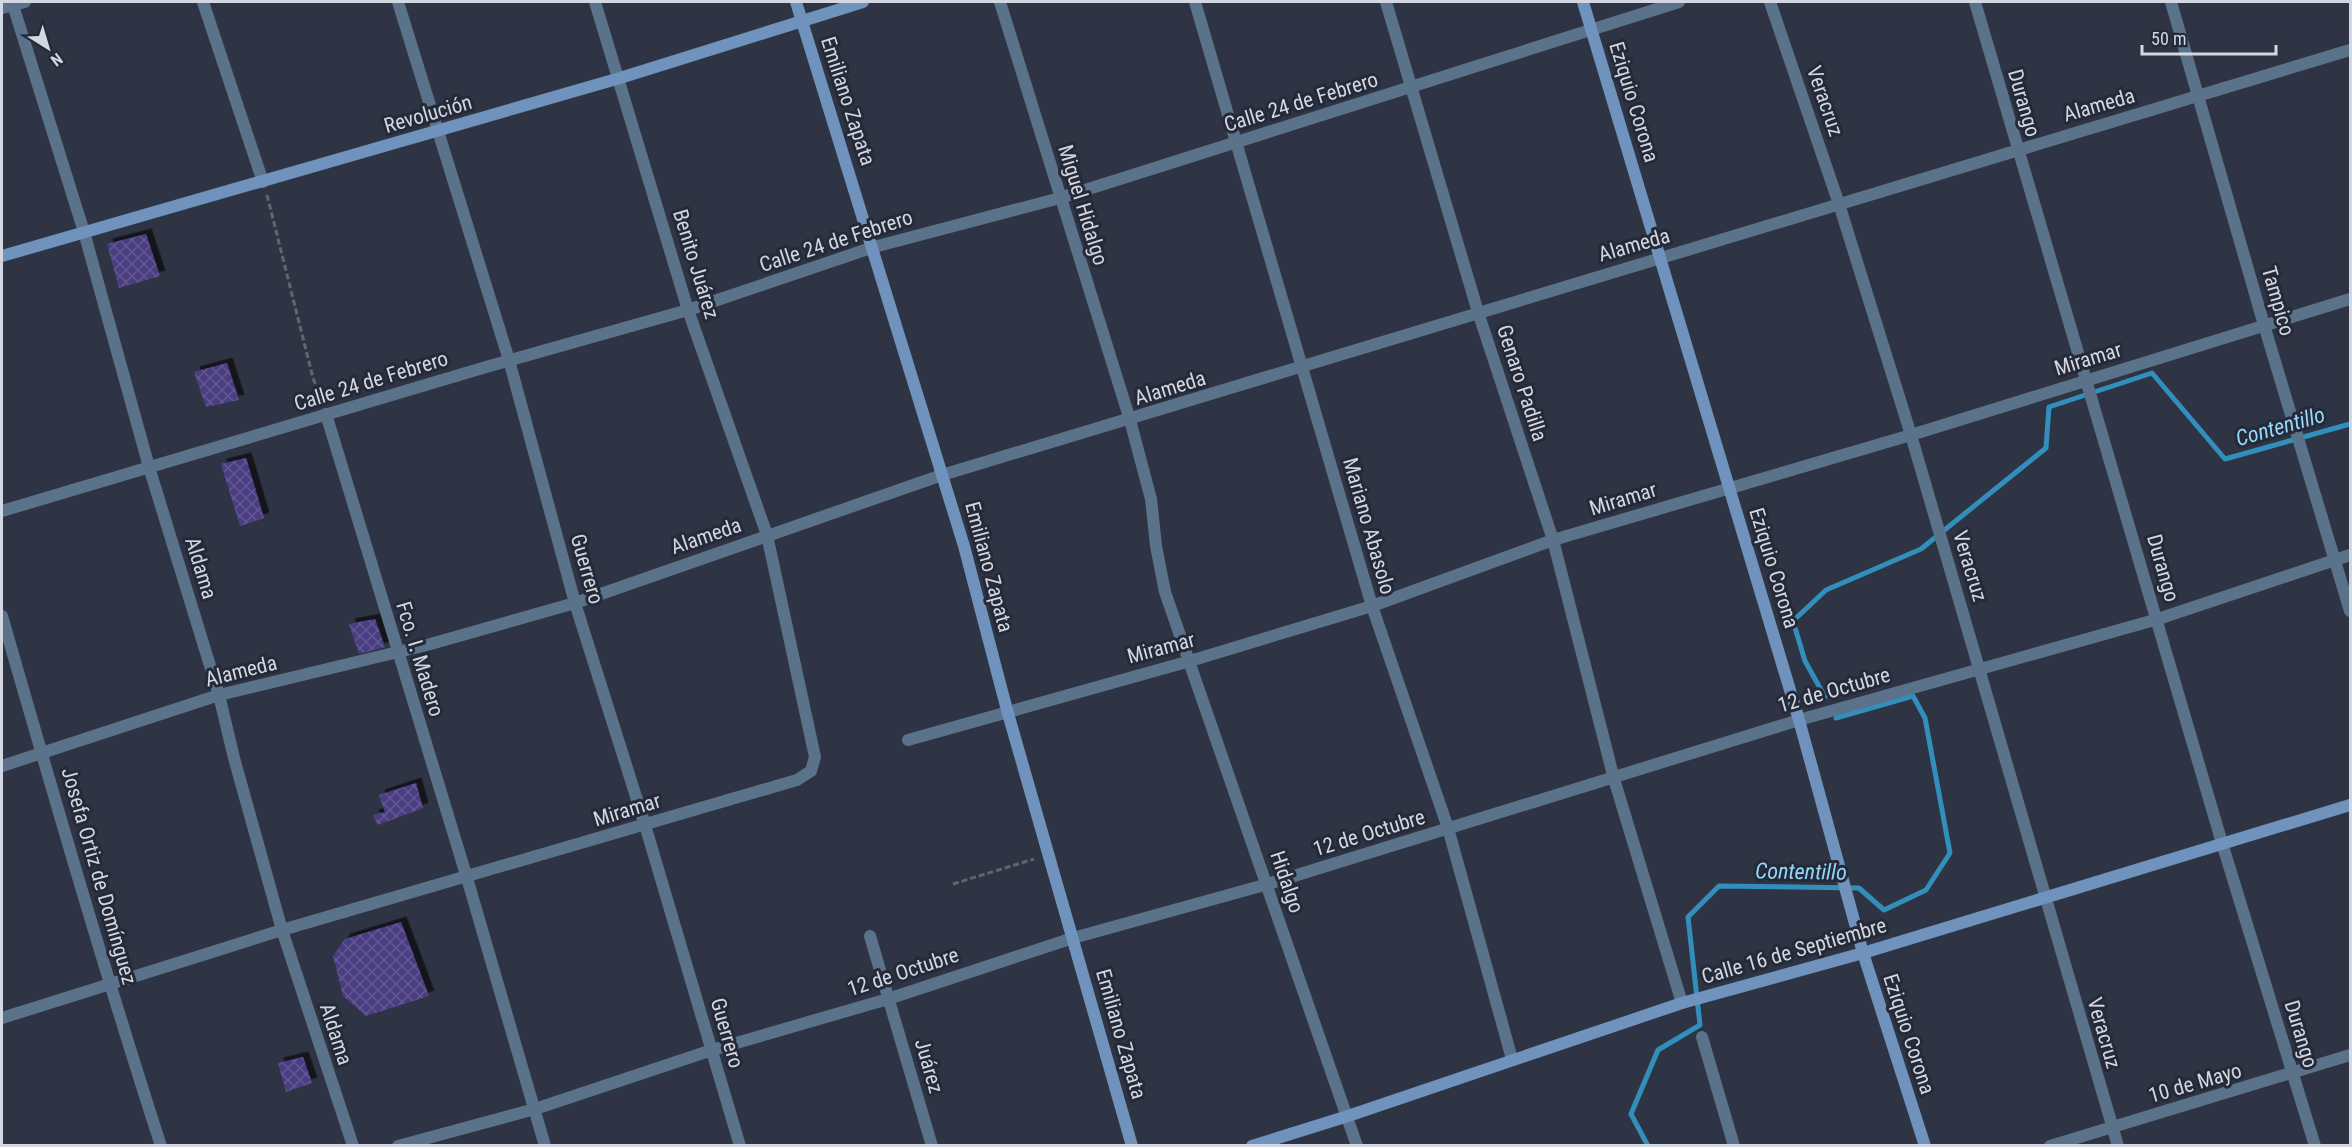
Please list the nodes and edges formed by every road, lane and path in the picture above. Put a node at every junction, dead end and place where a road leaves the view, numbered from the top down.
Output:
1 (203, 2) edge
2 (398, 2) edge
3 (595, 2) edge
4 (796, 2) edge
5 (863, 2) edge
6 (1000, 2) edge
7 (1195, 2) edge
8 (1386, 2) edge
9 (1583, 2) edge
10 (1679, 2) edge
11 (1770, 2) edge
12 (1975, 2) edge
13 (2171, 2) edge
14 (13, 4) edge
15 (801, 20) junction
16 (1592, 29) junction
17 (2350, 50) edge
18 (620, 78) junction
19 (1410, 88) junction
20 (2199, 96) junction
21 (439, 131) junction
22 (1238, 142) junction
23 (2017, 149) junction
24 (263, 182) junction
25 (1060, 198) junction
26 (1839, 204) junction
27 (84, 232) junction
28 (874, 247) junction
29 (2, 256) edge
30 (1662, 258) junction
31 (2350, 299) edge
32 (688, 310) junction
33 (1478, 312) junction
34 (2264, 325) junction
35 (509, 360) junction
36 (1304, 368) junction
37 (2088, 380) junction
38 (326, 414) junction
39 (1130, 420) junction
40 (1911, 435) junction
41 (149, 468) junction
42 (942, 475) junction
43 (1729, 487) junction
44 (2, 511) edge
45 (767, 535) junction
46 (1553, 540) junction
47 (2350, 555) edge
48 (2337, 559) junction
49 (575, 603) junction
50 (1372, 606) junction
51 (2350, 611) edge
52 (2, 616) edge
53 (2158, 619) junction
54 (397, 652) junction
55 (1190, 661) junction
56 (1980, 668) junction
57 (219, 695) junction
58 (1007, 710) junction
59 (1798, 720) junction
60 (908, 740) dead end
61 (43, 753) junction
62 (2, 766) edge
63 (1614, 779) junction
64 (2350, 805) edge
65 (645, 825) junction
66 (1448, 828) junction
67 (2222, 843) junction
68 (1048, 855) junction
69 (467, 878) junction
70 (953, 884) dead end
71 (1268, 884) junction
72 (2044, 898) junction
73 (282, 930) junction
74 (870, 936) dead end
75 (1073, 938) junction
76 (1863, 953) junction
77 (110, 985) junction
78 (888, 999) junction
79 (1682, 1003) junction
80 (2, 1018) edge
81 (1702, 1037) dead end
82 (712, 1050) junction
83 (2350, 1055) edge
84 (1512, 1059) junction
85 (2293, 1074) junction
86 (535, 1109) junction
87 (1348, 1116) junction
88 (2112, 1127) junction
89 (161, 1146) edge
90 (353, 1146) edge
91 (398, 1146) edge
92 (545, 1146) edge
93 (740, 1146) edge
94 (932, 1146) edge
95 (1132, 1146) edge
96 (1252, 1146) edge
97 (1357, 1146) edge
98 (1734, 1146) edge
99 (1925, 1146) edge
100 (2050, 1146) edge
101 (2118, 1146) edge
102 (2315, 1146) edge

1 - 24 street
2 - 21 street, Guerrero
3 - 18 street, Benito Juárez
4 - 15 street, Emiliano Zapata
5 - 15 street, Revolución
6 - 25 street, Miguel Hidalgo
7 - 22 street, Mariano Abasolo
8 - 19 street, Genaro Padilla
9 - 16 street, Eziquio Corona
10 - 16 street, Calle 24 de Febrero
11 - 26 street, Veracruz
12 - 23 street, Durango
13 - 20 street, Tampico
14 - 27 street, Aldama
15 - 18 street, Revolución
15 - 28 street, Emiliano Zapata
16 - 19 street, Calle 24 de Febrero
16 - 30 street, Eziquio Corona
17 - 20 street, Alameda
18 - 21 street, Revolución
18 - 32 street, Benito Juárez
19 - 22 street, Calle 24 de Febrero
19 - 33 street, Genaro Padilla
20 - 23 street, Alameda
20 - 34 street, Tampico
21 - 24 street, Revolución
21 - 35 street, Guerrero
22 - 25 street, Calle 24 de Febrero
22 - 36 street, Mariano Abasolo
23 - 26 street, Alameda
23 - 37 street, Durango
24 - 27 street, Revolución
24 - 38 path
25 - 28 street, Calle 24 de Febrero
25 - 39 street, Miguel Hidalgo
26 - 30 street, Alameda
26 - 40 street, Veracruz
27 - 29 street, Revolución
27 - 41 street, Aldama
28 - 32 street, Calle 24 de Febrero
28 - 42 street, Emiliano Zapata
30 - 33 street, Alameda
30 - 43 street, Eziquio Corona
31 - 34 street, Miramar
32 - 35 street, Calle 24 de Febrero
32 - 45 street, Benito Juárez
33 - 36 street, Alameda
33 - 46 street, Genaro Padilla
34 - 37 street, Miramar
34 - 48 street, Tampico
35 - 38 street, Calle 24 de Febrero
35 - 49 street, Guerrero
36 - 39 street, Alameda
36 - 50 street, Mariano Abasolo
37 - 40 street, Miramar
37 - 53 street, Durango
38 - 41 street, Calle 24 de Febrero
38 - 54 street, Fco. I. Madero
39 - 42 street, Alameda
39 - 55 street, Miguel Hidalgo
40 - 43 street, Miramar
40 - 56 street, Veracruz
41 - 44 street, Calle 24 de Febrero
41 - 57 street, Aldama
42 - 45 street, Alameda
42 - 58 street, Emiliano Zapata
43 - 46 street, Miramar
43 - 59 street, Eziquio Corona
45 - 49 street, Alameda
45 - 65 street, Miramar
46 - 50 street, Miramar
46 - 63 street, Genaro Padilla
47 - 48 street, 12 de Octubre
48 - 51 street, Tampico
48 - 53 street, 12 de Octubre
49 - 54 street, Alameda
49 - 65 street, Guerrero
50 - 55 street, Miramar
50 - 66 street, Mariano Abasolo
52 - 61 street, Josefa Ortiz de Domínguez
53 - 56 street, 12 de Octubre
53 - 67 street, Durango
54 - 57 street, Alameda
54 - 69 street, Fco. I. Madero
55 - 58 street, Miramar
55 - 71 street, Hidalgo
56 - 59 street, 12 de Octubre
56 - 72 street, Veracruz
57 - 61 street, Alameda
57 - 73 street, Aldama
58 - 60 street, Miramar
58 - 68 street, Emiliano Zapata
59 - 63 street, 12 de Octubre
59 - 76 street, Eziquio Corona
61 - 62 street, Alameda
61 - 77 street, Josefa Ortiz de Domínguez
63 - 66 street, 12 de Octubre
63 - 79 street, Genaro Padilla
64 - 67 street, Calle 16 de Septiembre
65 - 69 street, Miramar
65 - 82 street, Guerrero
66 - 71 street, 12 de Octubre
66 - 84 street, Mariano Abasolo
67 - 72 street, Calle 16 de Septiembre
67 - 85 street, Durango
68 - 70 path
68 - 75 street, Emiliano Zapata
69 - 73 street, Miramar
69 - 86 street, Fco. I. Madero
71 - 75 street, 12 de Octubre
71 - 87 street, Hidalgo
72 - 76 street, Calle 16 de Septiembre
72 - 88 street, Veracruz
73 - 77 street, Miramar
73 - 90 street, Aldama
74 - 78 street, Juárez
75 - 78 street, 12 de Octubre
75 - 95 street, Emiliano Zapata
76 - 79 street, Calle 16 de Septiembre
76 - 99 street, Eziquio Corona
77 - 80 street, Miramar
77 - 89 street, Josefa Ortiz de Domínguez
78 - 82 street, 12 de Octubre
78 - 94 street, Juárez
79 - 84 street, Calle 16 de Septiembre
81 - 98 street
82 - 86 street, 12 de Octubre
82 - 93 street, Guerrero
83 - 85 street, 10 de Mayo
84 - 87 street, Calle 16 de Septiembre
85 - 88 street, 10 de Mayo
85 - 102 street, Durango
86 - 91 street, 12 de Octubre
86 - 92 street, Fco. I. Madero
87 - 96 street, Calle 16 de Septiembre
87 - 97 street, Hidalgo
88 - 100 street, 10 de Mayo
88 - 101 street, Veracruz

